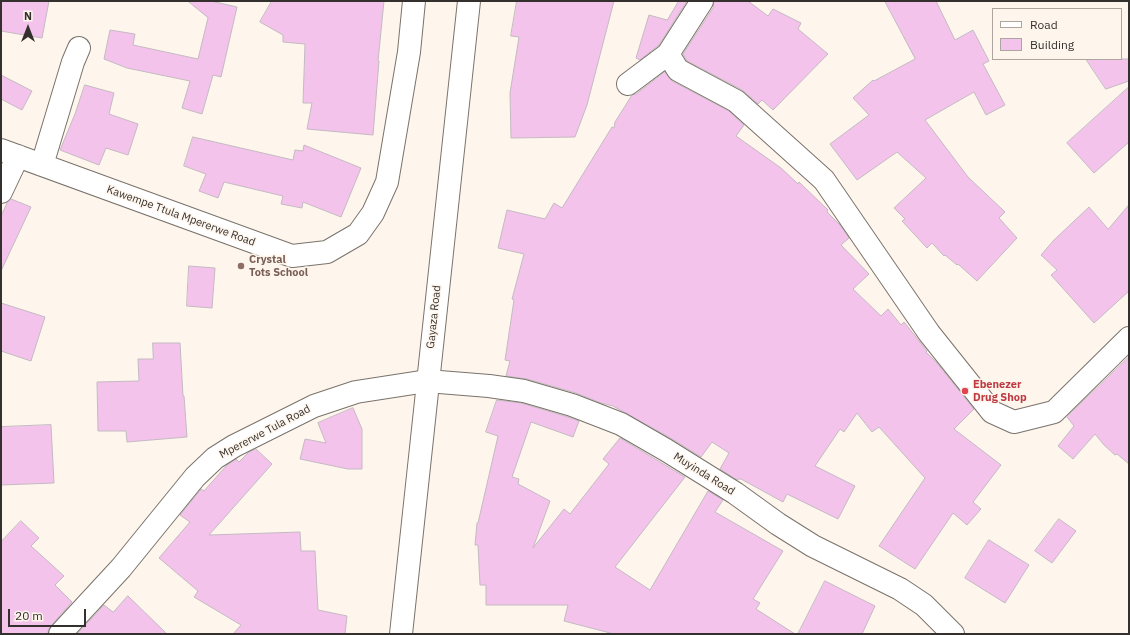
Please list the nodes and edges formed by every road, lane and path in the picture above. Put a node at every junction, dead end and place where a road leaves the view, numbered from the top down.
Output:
1 (414, 1) edge
2 (469, 1) edge
3 (702, 1) edge
4 (79, 48) dead end
5 (668, 54) junction
6 (628, 84) dead end
7 (9, 153) edge
8 (42, 165) junction
9 (1, 192) edge
10 (1129, 338) edge
11 (427, 381) junction
12 (60, 634) edge
13 (401, 634) edge
14 (953, 634) edge

1 - 8 street, Kawempe Ttula Mpererwe Road
2 - 11 street, Gayaza Road
3 - 5 street
4 - 8 street
5 - 6 street
5 - 10 street
7 - 8 street, Kawempe Ttula Mpererwe Road
7 - 9 street
11 - 12 street, Mpererwe Tula Road
11 - 13 street, Gayaza Road
11 - 14 street, Muyinda Road

